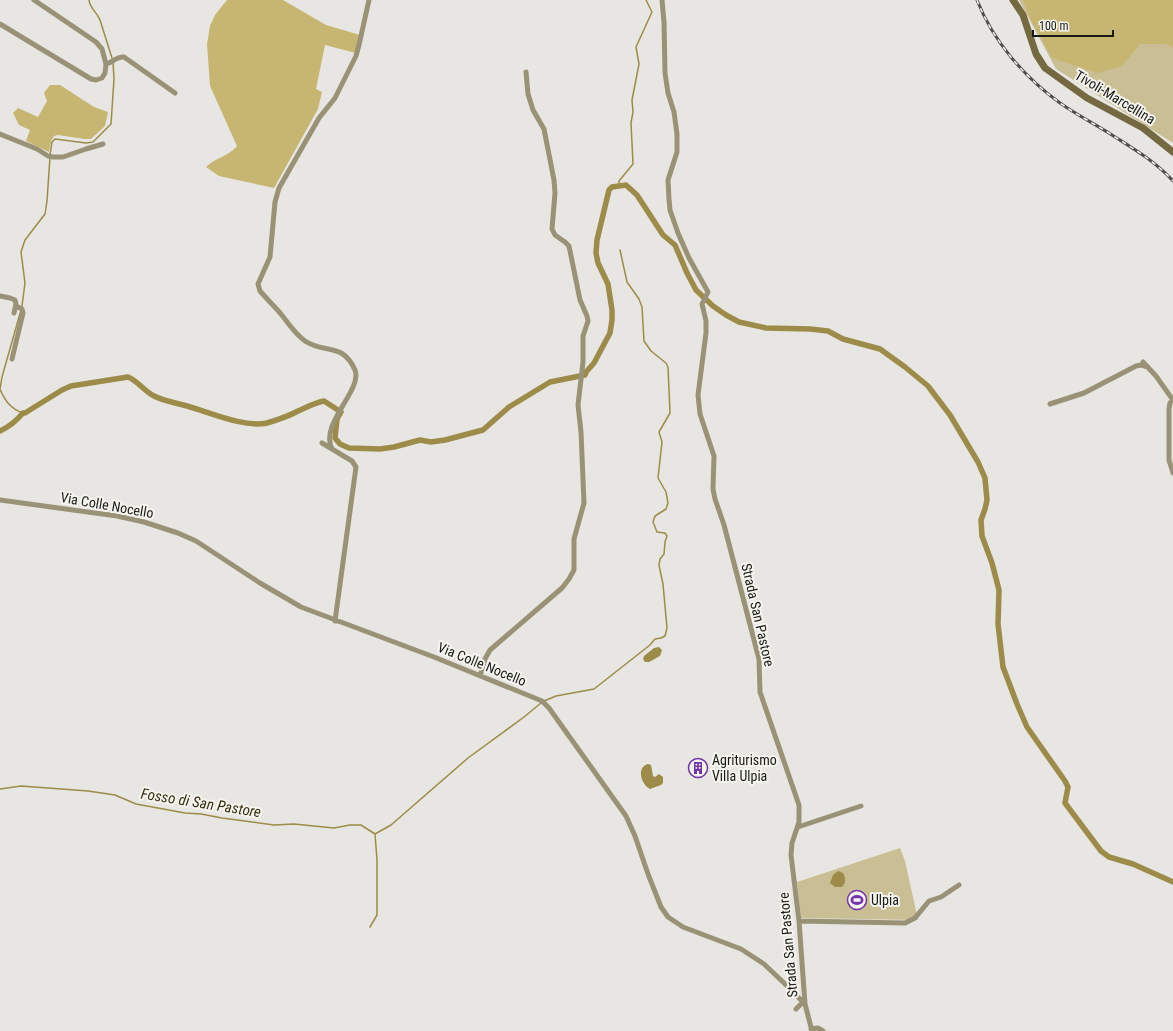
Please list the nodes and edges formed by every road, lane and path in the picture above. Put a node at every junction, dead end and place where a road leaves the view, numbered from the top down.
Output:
1 (34, 0) edge
2 (369, 0) edge
3 (662, 0) edge
4 (1013, 0) edge
5 (0, 24) edge
6 (110, 62) junction
7 (526, 72) dead end
8 (175, 93) dead end
9 (0, 134) edge
10 (103, 144) dead end
11 (1173, 152) edge
12 (0, 296) edge
13 (16, 306) junction
14 (14, 313) dead end
15 (12, 358) dead end
16 (1143, 362) dead end
17 (1148, 367) junction
18 (1173, 400) edge
19 (1050, 404) dead end
20 (322, 444) dead end
21 (332, 449) junction
22 (1173, 473) edge
23 (0, 500) edge
24 (335, 621) junction
25 (480, 676) junction
26 (861, 806) dead end
27 (798, 827) junction
28 (959, 886) dead end
29 (799, 921) junction
30 (804, 1003) junction
31 (796, 1009) dead end
32 (812, 1030) edge
33 (823, 1031) edge

1 - 6 street
2 - 21 street
3 - 27 street, Strada San Pastore
4 - 11 main road, Tivoli-Marcellina
5 - 6 street
6 - 8 street
7 - 25 street
9 - 10 street
12 - 13 street
13 - 14 street
13 - 15 street
16 - 17 street
17 - 18 street
17 - 19 street
18 - 22 street
20 - 21 street
21 - 24 street
23 - 24 street, Via Colle Nocello
24 - 25 street, Via Colle Nocello
25 - 30 street, Via Colle Nocello
26 - 27 street
27 - 29 street, Strada San Pastore
28 - 29 street
29 - 30 street, Strada San Pastore
30 - 31 street
30 - 32 street
32 - 33 street

